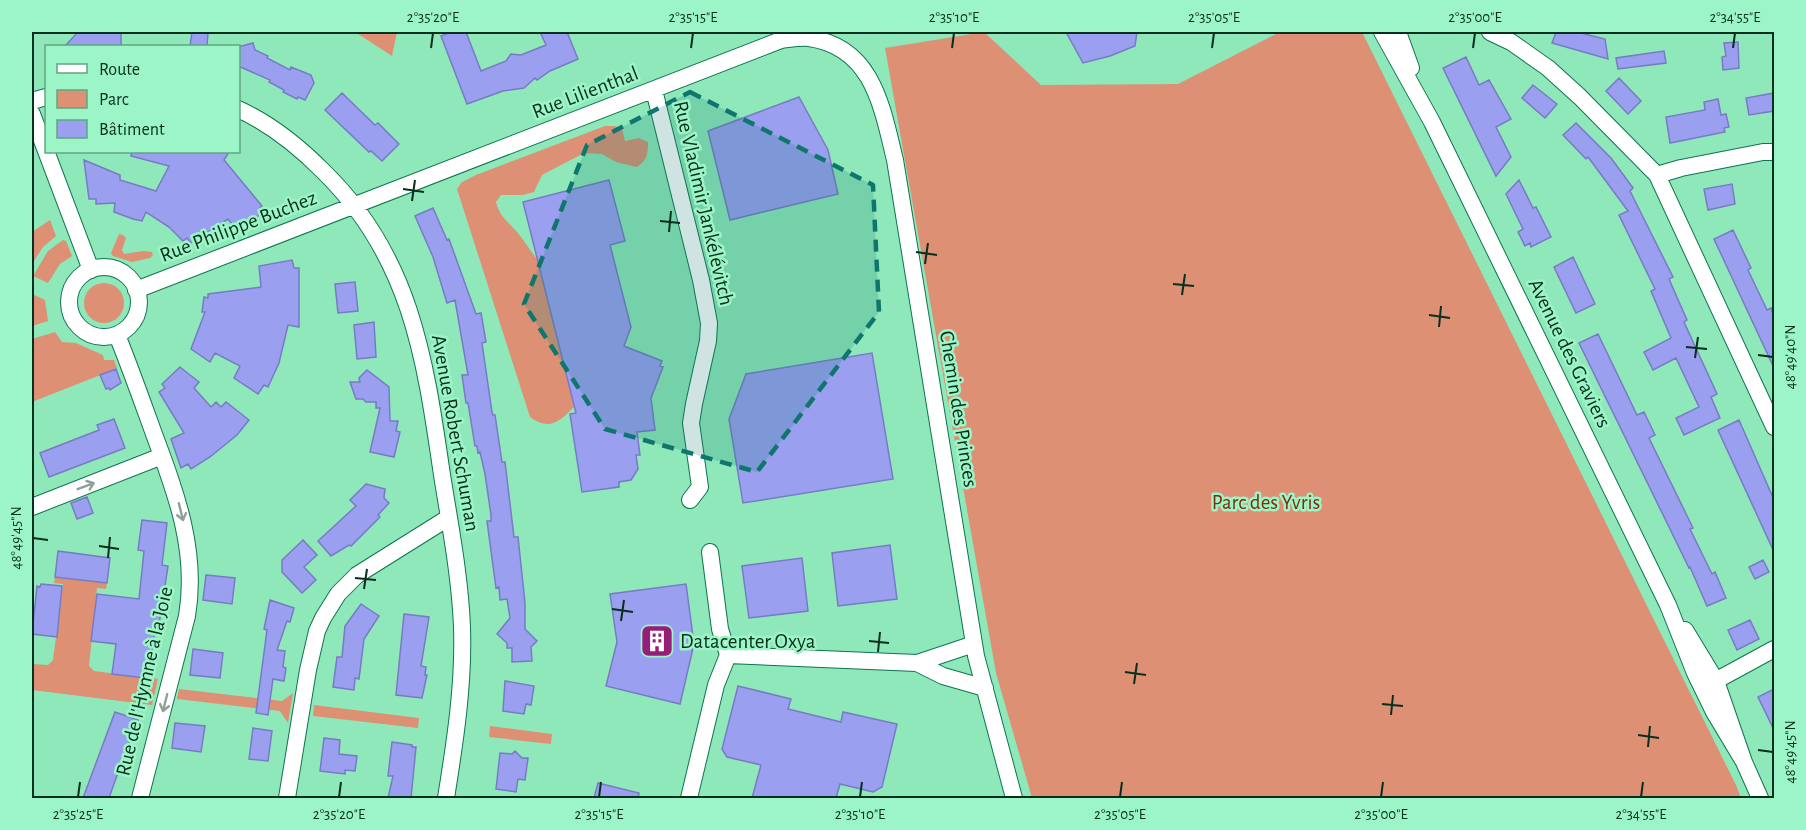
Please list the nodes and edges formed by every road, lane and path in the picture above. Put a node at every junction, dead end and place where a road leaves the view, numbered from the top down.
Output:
1 (1390, 32) edge
2 (1490, 32) edge
3 (832, 43) joint
4 (654, 90) junction
5 (240, 110) edge
6 (32, 114) edge
7 (45, 148) edge
8 (1774, 152) edge
9 (47, 153) edge
10 (1657, 176) junction
11 (356, 205) junction
12 (91, 270) junction
13 (136, 290) junction
14 (117, 335) junction
15 (1774, 427) edge
16 (162, 456) junction
17 (690, 501) dead end
18 (32, 507) edge
19 (448, 518) junction
20 (710, 552) dead end
21 (975, 645) junction
22 (1774, 649) edge
23 (728, 655) junction
24 (918, 663) junction
25 (1709, 685) junction
26 (985, 688) junction
27 (140, 798) edge
28 (287, 798) edge
29 (446, 798) edge
30 (689, 798) edge
31 (1014, 798) edge
32 (1760, 798) edge

1 - 25 street, Avenue des Graviers
2 - 10 street
3 - 4 street, Rue Lilienthal
3 - 21 street, Chemin des Princes
4 - 11 street, Rue Lilienthal
4 - 17 street, Rue Vladimir Jankélévitch
5 - 11 street, Avenue Robert Schuman
6 - 7 street
8 - 10 street
9 - 12 street
10 - 15 street
11 - 13 street, Rue Philippe Buchez
11 - 19 street, Avenue Robert Schuman
12 - 13 street
12 - 14 street
13 - 14 street
14 - 16 street, Rue de l'Hymne à la Joie
18 -> 16 street
16 -> 27 street, Rue de l'Hymne à la Joie
19 - 28 street
19 - 29 street, Avenue Robert Schuman
20 - 23 street
21 - 24 street
21 - 26 street, Chemin des Princes
22 - 25 street
23 - 24 street
23 - 30 street
24 - 26 street
25 - 32 street, Avenue des Graviers
26 - 31 street, Chemin des Princes

